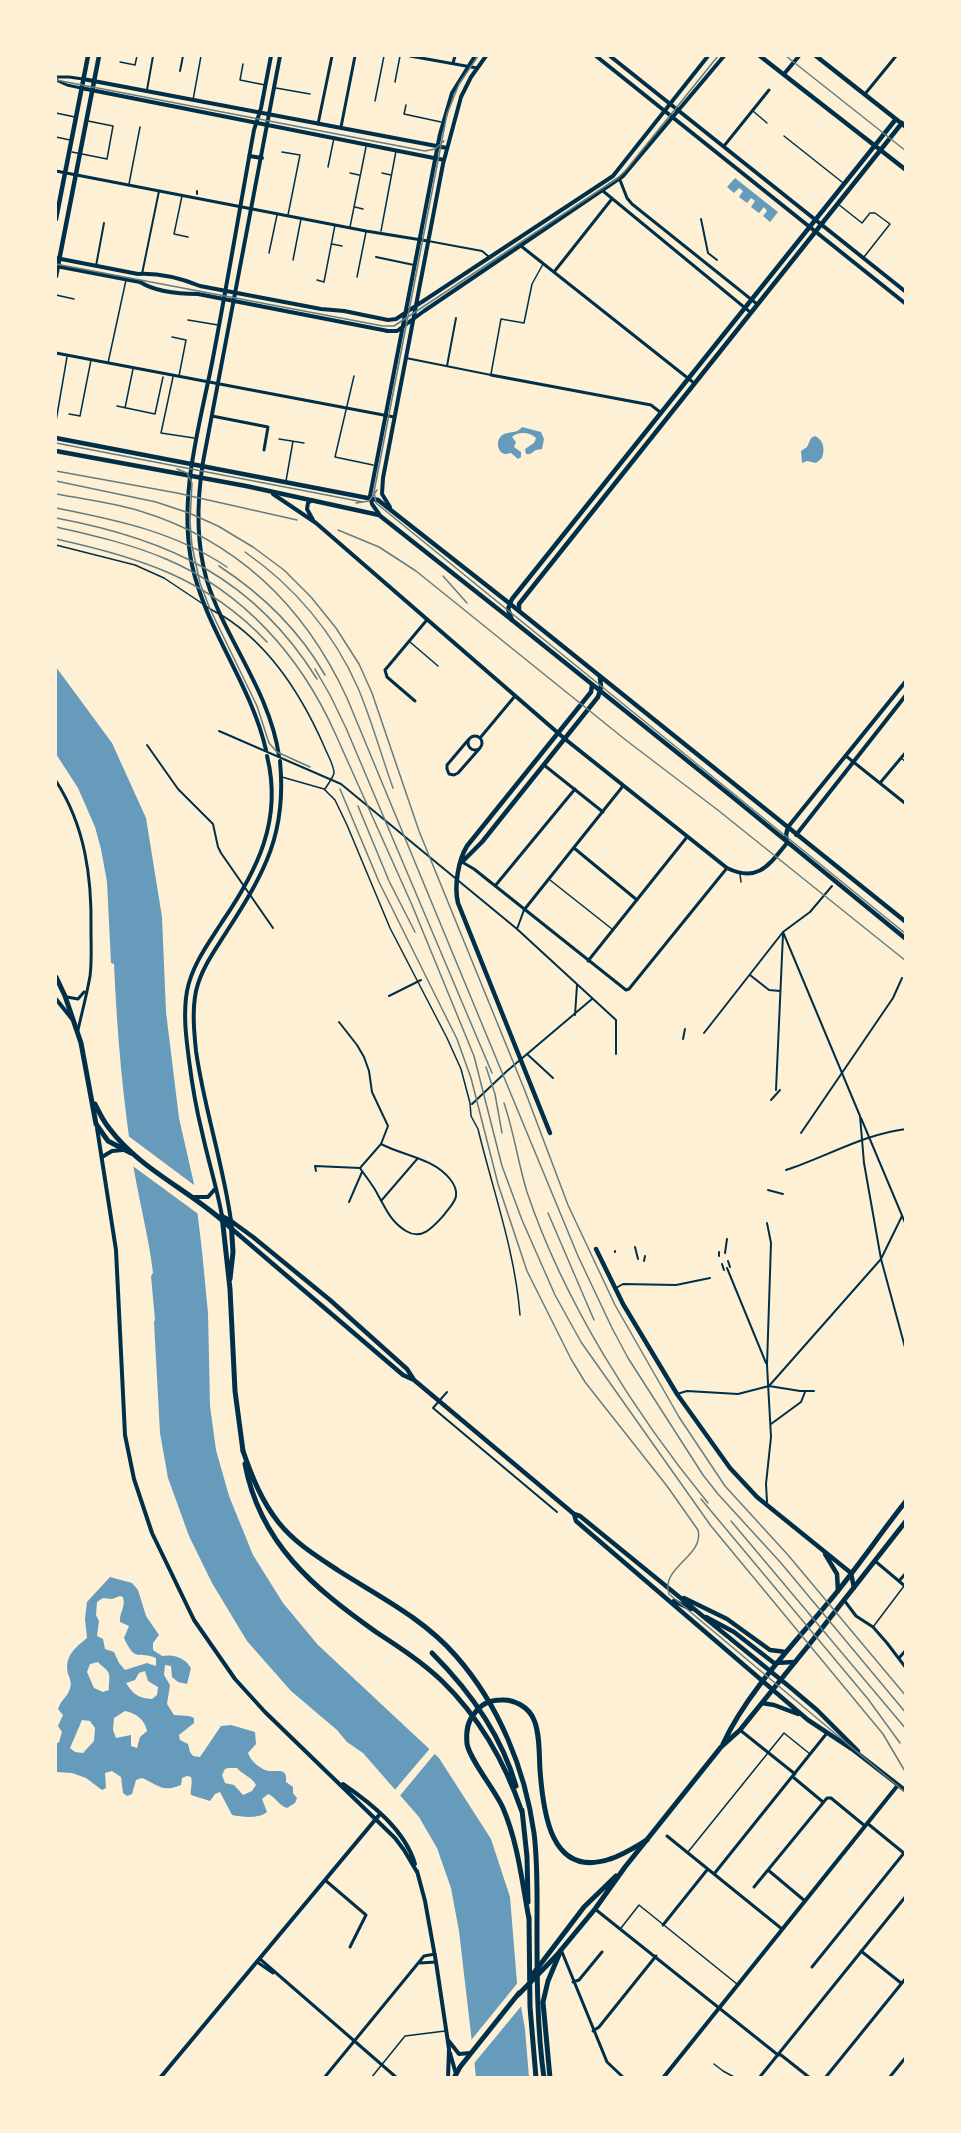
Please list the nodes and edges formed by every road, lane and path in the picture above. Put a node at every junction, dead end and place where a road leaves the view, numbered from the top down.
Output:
1 (88, 56) edge
2 (99, 56) edge
3 (137, 56) edge
4 (153, 56) edge
5 (183, 56) edge
6 (201, 56) edge
7 (271, 56) edge
8 (280, 56) edge
9 (332, 56) edge
10 (355, 56) edge
11 (384, 56) edge
12 (400, 56) edge
13 (410, 56) edge
14 (416, 56) edge
15 (455, 56) edge
16 (475, 56) edge
17 (486, 56) edge
18 (596, 56) edge
19 (610, 56) edge
20 (708, 56) edge
21 (724, 56) edge
22 (760, 56) edge
23 (799, 56) edge
24 (816, 56) edge
25 (896, 56) edge
26 (120, 62) dead end
27 (453, 63) junction
28 (605, 63) junction
29 (243, 64) dead end
30 (467, 66) junction
31 (477, 68) junction
32 (269, 69) junction
33 (180, 71) dead end
34 (277, 71) junction
35 (629, 71) junction
36 (784, 74) junction
37 (624, 78) junction
38 (56, 79) edge
39 (83, 79) junction
40 (94, 81) junction
41 (395, 82) dead end
42 (266, 85) junction
43 (274, 87) junction
44 (81, 88) junction
45 (93, 90) junction
46 (147, 90) junction
47 (769, 90) dead end
48 (310, 94) dead end
49 (865, 94) junction
50 (192, 100) junction
51 (375, 102) dead end
52 (670, 103) junction
53 (406, 105) dead end
54 (664, 110) junction
55 (679, 110) junction
56 (752, 111) junction
57 (56, 113) edge
58 (259, 114) junction
59 (268, 115) junction
60 (76, 117) junction
61 (673, 117) junction
62 (896, 119) junction
63 (87, 121) junction
64 (256, 122) junction
65 (443, 122) junction
66 (767, 123) dead end
67 (268, 124) junction
68 (318, 125) junction
69 (904, 125) edge
70 (140, 126) dead end
71 (340, 129) junction
72 (784, 136) dead end
73 (56, 137) edge
74 (334, 137) junction
75 (71, 140) junction
76 (366, 143) junction
77 (438, 146) junction
78 (724, 146) junction
79 (875, 146) junction
80 (447, 148) junction
81 (880, 150) junction
82 (396, 151) junction
83 (69, 152) junction
84 (282, 152) dead end
85 (718, 153) junction
86 (80, 154) junction
87 (249, 156) junction
88 (262, 158) junction
89 (435, 158) junction
90 (444, 160) junction
91 (328, 167) dead end
92 (906, 170) edge
93 (56, 171) edge
94 (64, 173) junction
95 (350, 173) dead end
96 (615, 173) junction
97 (382, 174) dead end
98 (76, 175) junction
99 (360, 175) junction
100 (392, 176) junction
101 (620, 180) junction
102 (843, 183) junction
103 (128, 185) junction
104 (599, 185) junction
105 (849, 188) junction
106 (159, 191) junction
107 (603, 192) junction
108 (182, 196) junction
109 (611, 200) junction
110 (632, 204) junction
111 (837, 204) junction
112 (241, 207) junction
113 (354, 207) junction
114 (363, 208) dead end
115 (252, 209) junction
116 (626, 211) junction
117 (277, 214) junction
118 (288, 216) junction
119 (301, 218) junction
120 (56, 219) edge
121 (701, 219) dead end
122 (815, 219) junction
123 (546, 221) junction
124 (104, 223) dead end
125 (335, 224) junction
126 (821, 225) junction
127 (809, 226) junction
128 (350, 227) junction
129 (550, 227) junction
130 (366, 231) junction
131 (381, 232) junction
132 (816, 232) junction
133 (526, 235) junction
134 (188, 237) dead end
135 (419, 239) junction
136 (530, 240) junction
137 (428, 241) junction
138 (516, 241) junction
139 (678, 242) junction
140 (331, 244) junction
141 (342, 246) dead end
142 (521, 246) junction
143 (673, 249) junction
144 (269, 253) dead end
145 (488, 256) dead end
146 (376, 257) dead end
147 (57, 258) edge
148 (863, 258) junction
149 (293, 260) dead end
150 (717, 260) dead end
151 (543, 263) junction
152 (414, 265) junction
153 (56, 266) edge
154 (96, 266) junction
155 (554, 272) junction
156 (142, 274) junction
157 (884, 275) junction
158 (56, 276) edge
159 (357, 277) dead end
160 (126, 280) junction
161 (317, 280) dead end
162 (879, 282) junction
163 (419, 286) junction
164 (225, 291) junction
165 (236, 292) junction
166 (906, 292) edge
167 (56, 295) edge
168 (432, 296) junction
169 (74, 299) dead end
170 (224, 299) junction
171 (751, 299) junction
172 (234, 301) junction
173 (757, 304) junction
174 (906, 304) edge
175 (416, 307) junction
176 (744, 307) junction
177 (750, 313) junction
178 (405, 314) junction
179 (414, 318) junction
180 (456, 318) dead end
181 (188, 320) dead end
182 (219, 325) junction
183 (402, 328) junction
184 (386, 331) junction
185 (172, 337) dead end
186 (399, 339) junction
187 (215, 345) junction
188 (224, 348) junction
189 (56, 353) edge
190 (67, 355) junction
191 (406, 358) junction
192 (91, 359) junction
193 (212, 363) junction
194 (107, 364) junction
195 (221, 365) junction
196 (447, 366) junction
197 (133, 368) junction
198 (491, 375) junction
199 (173, 376) junction
200 (354, 376) dead end
201 (163, 377) dead end
202 (178, 377) junction
203 (688, 378) junction
204 (208, 383) junction
205 (694, 383) junction
206 (218, 384) junction
207 (117, 406) dead end
208 (125, 408) junction
209 (347, 409) junction
210 (660, 412) junction
211 (69, 414) dead end
212 (202, 414) junction
213 (212, 416) junction
214 (385, 416) junction
215 (394, 417) junction
216 (56, 421) edge
217 (56, 438) edge
218 (197, 439) junction
219 (279, 439) dead end
220 (293, 441) junction
221 (304, 443) dead end
222 (264, 450) dead end
223 (56, 451) edge
224 (193, 463) junction
225 (375, 465) junction
226 (202, 466) junction
227 (190, 476) junction
228 (201, 478) junction
229 (285, 483) junction
230 (265, 490) junction
231 (370, 498) junction
232 (312, 500) junction
233 (395, 512) junction
234 (379, 515) junction
235 (578, 516) junction
236 (585, 521) junction
237 (316, 523) junction
238 (56, 545) edge
239 (509, 603) junction
240 (519, 610) junction
241 (512, 620) junction
242 (426, 621) junction
243 (409, 641) junction
244 (438, 666) dead end
245 (597, 674) junction
246 (906, 681) edge
247 (592, 685) junction
248 (901, 686) junction
249 (906, 690) edge
250 (601, 692) junction
251 (906, 695) edge
252 (515, 696) junction
253 (415, 701) dead end
254 (219, 731) dead end
255 (558, 733) junction
256 (480, 738) junction
257 (469, 739) junction
258 (565, 739) junction
259 (147, 745) dead end
260 (480, 748) junction
261 (266, 750) dead end
262 (906, 752) edge
263 (267, 756) dead end
264 (846, 756) junction
265 (901, 758) junction
266 (852, 761) junction
267 (906, 762) edge
268 (544, 765) junction
269 (271, 774) junction
270 (281, 777) junction
271 (56, 781) edge
272 (880, 783) junction
273 (623, 786) junction
274 (324, 789) junction
275 (574, 789) junction
276 (906, 804) edge
277 (603, 812) junction
278 (488, 821) junction
279 (495, 826) junction
280 (788, 827) junction
281 (796, 835) junction
282 (687, 837) junction
283 (787, 843) junction
284 (574, 848) junction
285 (462, 862) junction
286 (727, 868) junction
287 (740, 873) junction
288 (549, 879) junction
289 (741, 882) dead end
290 (495, 886) junction
291 (832, 886) dead end
292 (637, 900) junction
293 (525, 910) junction
294 (906, 922) edge
295 (273, 928) dead end
296 (517, 929) junction
297 (613, 930) junction
298 (783, 932) junction
299 (906, 939) edge
300 (588, 961) junction
301 (194, 969) junction
302 (202, 973) junction
303 (749, 975) junction
304 (56, 977) edge
305 (902, 978) dead end
306 (421, 980) dead end
307 (417, 982) junction
308 (577, 985) junction
309 (86, 990) junction
310 (780, 991) junction
311 (65, 996) junction
312 (389, 996) dead end
313 (56, 999) edge
314 (592, 999) junction
315 (575, 1015) junction
316 (339, 1022) dead end
317 (75, 1023) junction
318 (685, 1029) dead end
319 (78, 1032) junction
320 (704, 1032) dead end
321 (683, 1039) dead end
322 (528, 1053) junction
323 (616, 1054) dead end
324 (842, 1072) junction
325 (553, 1078) dead end
326 (93, 1100) junction
327 (771, 1100) dead end
328 (471, 1104) dead end
329 (860, 1116) junction
330 (95, 1120) junction
331 (906, 1129) edge
332 (550, 1133) dead end
333 (801, 1133) dead end
334 (870, 1138) junction
335 (862, 1141) junction
336 (381, 1144) junction
337 (126, 1150) junction
338 (217, 1153) junction
339 (102, 1158) junction
340 (418, 1158) junction
341 (209, 1161) junction
342 (325, 1166) junction
343 (361, 1170) junction
344 (786, 1170) dead end
345 (316, 1171) dead end
346 (325, 1173) dead end
347 (216, 1188) junction
348 (768, 1191) dead end
349 (783, 1194) dead end
350 (192, 1197) junction
351 (381, 1201) junction
352 (349, 1202) dead end
353 (902, 1216) junction
354 (222, 1218) junction
355 (231, 1221) junction
356 (767, 1223) dead end
357 (906, 1225) edge
358 (231, 1229) junction
359 (727, 1239) dead end
360 (635, 1247) dead end
361 (267, 1248) junction
362 (596, 1249) dead end
363 (725, 1253) dead end
364 (645, 1256) dead end
365 (264, 1257) junction
366 (638, 1259) dead end
367 (881, 1259) junction
368 (644, 1261) dead end
369 (728, 1261) dead end
370 (722, 1264) dead end
371 (727, 1268) junction
372 (710, 1278) dead end
373 (230, 1289) junction
374 (615, 1289) junction
375 (337, 1307) junction
376 (331, 1313) junction
377 (520, 1315) dead end
378 (354, 1323) junction
379 (350, 1330) junction
380 (906, 1351) edge
381 (767, 1365) junction
382 (414, 1380) junction
383 (769, 1386) junction
384 (814, 1391) dead end
385 (447, 1392) dead end
386 (804, 1392) junction
387 (677, 1394) junction
388 (439, 1401) junction
389 (770, 1424) junction
390 (243, 1451) junction
391 (906, 1501) edge
392 (767, 1505) junction
393 (557, 1512) dead end
394 (574, 1514) junction
395 (906, 1521) edge
396 (824, 1552) junction
397 (874, 1561) junction
398 (906, 1573) edge
399 (851, 1574) junction
400 (899, 1581) junction
401 (905, 1586) edge
402 (854, 1588) junction
403 (838, 1591) junction
404 (679, 1596) junction
405 (669, 1599) junction
406 (844, 1600) junction
407 (708, 1609) junction
408 (697, 1612) junction
409 (694, 1622) junction
410 (873, 1627) junction
411 (906, 1650) edge
412 (787, 1652) junction
413 (432, 1653) dead end
414 (899, 1658) junction
415 (795, 1662) junction
416 (777, 1664) junction
417 (906, 1668) edge
418 (771, 1672) junction
419 (781, 1679) junction
420 (764, 1681) junction
421 (773, 1689) junction
422 (762, 1703) junction
423 (805, 1718) junction
424 (740, 1730) junction
425 (828, 1732) junction
426 (721, 1747) junction
427 (768, 1752) junction
428 (810, 1755) junction
429 (876, 1767) junction
430 (794, 1775) junction
431 (336, 1779) junction
432 (898, 1785) junction
433 (906, 1791) edge
434 (823, 1802) junction
435 (522, 1812) junction
436 (380, 1814) junction
437 (376, 1820) junction
438 (866, 1824) junction
439 (667, 1836) dead end
440 (647, 1840) junction
441 (687, 1853) junction
442 (905, 1854) edge
443 (625, 1867) junction
444 (707, 1869) junction
445 (768, 1870) junction
446 (417, 1872) junction
447 (714, 1875) junction
448 (325, 1880) junction
449 (754, 1887) dead end
450 (906, 1896) edge
451 (805, 1901) junction
452 (595, 1909) junction
453 (529, 1919) junction
454 (663, 1925) junction
455 (620, 1928) junction
456 (782, 1930) junction
457 (350, 1947) dead end
458 (561, 1950) junction
459 (603, 1952) dead end
460 (861, 1952) junction
461 (435, 1954) junction
462 (656, 1956) junction
463 (258, 1960) junction
464 (436, 1962) junction
465 (420, 1963) junction
466 (812, 1967) dead end
467 (906, 1978) edge
468 (573, 1982) junction
469 (901, 1983) junction
470 (737, 1984) junction
471 (523, 1989) junction
472 (718, 2007) junction
473 (446, 2031) junction
474 (593, 2031) junction
475 (447, 2040) junction
476 (355, 2042) junction
477 (448, 2049) junction
478 (778, 2055) junction
479 (467, 2056) junction
480 (906, 2057) edge
481 (714, 2064) dead end
482 (381, 2065) junction
483 (456, 2077) edge
484 (160, 2078) edge
485 (324, 2078) edge
486 (371, 2078) edge
487 (397, 2078) edge
488 (448, 2078) edge
489 (536, 2078) edge
490 (544, 2078) edge
491 (550, 2078) edge
492 (624, 2078) edge
493 (663, 2078) edge
494 (736, 2078) edge
495 (759, 2078) edge
496 (810, 2078) edge
497 (825, 2078) edge
498 (889, 2078) edge

1 - 39 main road
2 - 40 main road
3 - 26 lane
4 - 46 street
5 - 33 street
6 - 50 lane
7 - 32 street
8 - 34 street
9 - 68 street
10 - 71 street
11 - 51 lane
12 - 41 lane
13 - 14 street
14 - 27 street
15 - 27 street
16 - 30 street
17 - 31 street
18 - 28 street
19 - 28 street
19 - 35 street
20 - 52 street
21 - 55 street
22 - 36 main road
23 - 36 street
24 - 49 main road
25 - 49 street
27 - 30 street
28 - 37 street
29 - 42 lane
30 - 31 street
30 - 65 street
31 - 80 street
32 - 34 street
32 - 42 street
34 - 43 street
35 - 37 street
35 - 52 street
36 - 79 main road
37 - 54 street
38 - 39 street
38 - 44 street
39 - 40 street
39 - 44 main road
40 - 45 main road
40 - 46 street
42 - 58 street
43 - 48 lane
43 - 59 street
44 - 45 street
44 - 60 main road
45 - 63 main road
45 - 64 street
46 - 50 street
47 - 56 street
49 - 62 main road
50 - 58 street
52 - 54 street
52 - 55 street
53 - 65 lane
54 - 61 street
54 - 96 street
55 - 61 street
55 - 78 street
56 - 66 lane
56 - 78 street
57 - 60 lane
58 - 59 street
58 - 64 street
59 - 67 street
59 - 68 street
60 - 75 main road
61 - 85 street
61 - 101 street
62 - 69 main road
62 - 79 main road
63 - 86 main road
63 - 86 lane
64 - 67 street
64 - 87 street
65 - 77 street
67 - 74 street
67 - 88 street
68 - 71 street
69 - 81 main road
70 - 103 lane
71 - 77 street
72 - 102 lane
73 - 75 lane
74 - 76 street
74 - 91 lane
75 - 83 main road
76 - 82 street
76 - 99 lane
77 - 80 street
77 - 89 street
78 - 85 street
78 - 122 street
79 - 81 main road
79 - 102 main road
80 - 90 street
81 - 92 main road
81 - 105 main road
82 - 89 street
82 - 100 lane
83 - 86 lane
83 - 94 main road
84 - 118 lane
85 - 127 street
86 - 98 main road
87 - 88 street
87 - 112 street
88 - 115 street
89 - 90 street
89 - 135 street
90 - 137 street
93 - 94 street
94 - 98 street
94 - 120 main road
95 - 99 lane
96 - 101 street
96 - 104 street
97 - 100 lane
98 - 103 street
98 - 147 main road
99 - 113 lane
100 - 131 lane
101 - 107 street
101 - 110 street
102 - 105 lane
102 - 122 main road
103 - 106 street
104 - 107 street
104 - 123 street
105 - 111 main road
106 - 108 street
106 - 156 street
107 - 109 street
107 - 129 street
108 - 112 street
108 - 134 lane
109 - 116 street
109 - 155 street
110 - 116 street
110 - 139 street
111 - 126 main road
111 - 148 lane
112 - 115 street
112 - 164 street
113 - 114 lane
113 - 128 lane
115 - 117 street
115 - 165 street
116 - 143 street
117 - 118 street
117 - 144 lane
118 - 119 street
119 - 125 street
119 - 149 lane
121 - 150 street
122 - 126 street
122 - 127 main road
123 - 129 street
123 - 133 street
124 - 154 street
125 - 128 street
125 - 140 lane
126 - 132 main road
126 - 148 street
127 - 132 street
127 - 171 main road
128 - 130 street
129 - 136 street
130 - 131 street
130 - 159 lane
131 - 135 street
132 - 162 street
132 - 173 main road
133 - 136 street
133 - 138 street
135 - 137 street
135 - 152 street
136 - 142 street
137 - 145 street
137 - 163 street
138 - 142 street
138 - 168 street
139 - 143 street
139 - 171 street
140 - 141 lane
140 - 161 lane
142 - 151 street
142 - 179 street
143 - 176 street
146 - 152 street
147 - 153 main road
147 - 154 street
148 - 157 street
151 - 155 street
151 - 198 lane
152 - 178 street
153 - 158 main road
153 - 160 street
154 - 156 street
155 - 203 street
156 - 164 street
157 - 162 street
157 - 166 street
160 - 170 street
160 - 194 lane
162 - 174 street
163 - 168 street
163 - 175 street
164 - 165 street
164 - 170 street
165 - 172 street
165 - 178 street
167 - 169 lane
168 - 175 street
170 - 172 street
170 - 182 street
171 - 173 street
171 - 176 main road
172 - 184 street
172 - 188 street
173 - 177 main road
175 - 178 street
175 - 179 street
176 - 177 street
176 - 203 main road
177 - 205 main road
178 - 183 street
179 - 183 street
179 - 191 street
180 - 196 street
181 - 182 lane
182 - 187 street
183 - 184 street
183 - 186 street
184 - 186 street
185 - 202 lane
186 - 214 street
187 - 188 street
187 - 193 street
188 - 195 street
189 - 190 street
190 - 192 street
190 - 216 lane
191 - 196 street
191 - 215 street
192 - 194 street
192 - 211 lane
193 - 195 street
193 - 204 street
194 - 197 street
195 - 206 street
196 - 198 street
197 - 199 street
197 - 208 lane
198 - 210 street
199 - 202 street
199 - 218 lane
200 - 209 lane
201 - 208 lane
202 - 204 street
203 - 205 street
203 - 210 main road
204 - 206 street
204 - 212 street
205 - 236 main road
206 - 209 street
206 - 213 street
207 - 208 lane
209 - 214 street
209 - 225 lane
210 - 235 main road
212 - 213 street
212 - 218 street
213 - 222 street
213 - 226 street
214 - 215 street
214 - 225 street
215 - 233 street
217 - 224 main road
218 - 224 street
219 - 220 lane
220 - 221 lane
220 - 229 lane
223 - 227 main road
224 - 226 main road
224 - 227 street
225 - 231 street
226 - 228 street
226 - 229 main road
227 - 228 main road
227 - 261 street
228 - 230 main road
228 - 270 street
229 - 231 main road
230 - 232 main road
230 - 237 street
231 - 233 main road
231 - 234 street
232 - 234 main road
232 - 237 street
233 - 239 main road
234 - 241 main road
235 - 236 main road
235 - 239 main road
236 - 240 main road
237 - 242 street
238 - 274 lane
239 - 240 main road
239 - 241 main road
240 - 245 main road
241 - 247 main road
242 - 243 street
242 - 252 street
243 - 244 lane
243 - 253 street
245 - 250 main road
245 - 280 main road
246 - 248 street
247 - 250 main road
247 - 255 main road
248 - 249 street
248 - 264 street
250 - 258 main road
250 - 283 main road
251 - 266 street
252 - 255 street
252 - 256 street
254 - 296 street
255 - 258 street
255 - 278 main road
256 - 257 street
256 - 260 street
257 - 260 street
257 - 260 street
258 - 268 main road
258 - 273 street
259 - 295 street
262 - 265 street
263 - 269 street
264 - 266 street
264 - 280 street
265 - 267 lane
265 - 272 street
266 - 272 street
266 - 281 street
268 - 275 street
268 - 279 main road
269 - 270 street
269 - 301 street
270 - 274 lane
270 - 302 street
271 - 309 street
272 - 276 street
273 - 277 street
273 - 282 street
274 - 307 lane
275 - 277 street
275 - 290 street
277 - 284 street
278 - 279 main road
278 - 285 main road
279 - 285 main road
280 - 281 main road
280 - 283 main road
281 - 283 main road
281 - 294 main road
282 - 286 street
282 - 292 street
283 - 287 street
283 - 299 main road
284 - 288 street
284 - 292 street
285 - 290 street
285 - 332 main road
286 - 287 street
286 - 300 street
287 - 289 lane
288 - 293 street
288 - 297 lane
290 - 293 street
291 - 298 street
292 - 297 street
293 - 296 street
293 - 300 street
296 - 308 street
297 - 300 street
298 - 303 street
298 - 310 street
298 - 324 street
301 - 302 street
301 - 341 street
302 - 338 street
303 - 310 street
303 - 320 street
304 - 311 highway
305 - 324 street
306 - 307 street
307 - 312 street
307 - 377 lane
308 - 314 street
308 - 315 street
309 - 311 street
309 - 319 street
310 - 327 street
311 - 317 highway
313 - 317 street
314 - 315 street
314 - 323 street
315 - 322 street
316 - 336 street
317 - 319 highway
318 - 321 street
319 - 326 highway
322 - 325 street
322 - 328 street
324 - 329 street
324 - 333 street
326 - 330 highway
326 - 337 highway
329 - 334 street
329 - 335 street
330 - 337 highway
330 - 339 street
331 - 334 street
334 - 335 street
334 - 353 street
335 - 344 street
335 - 367 street
336 - 340 street
336 - 343 street
337 - 339 street
337 - 350 highway
338 - 341 street
338 - 355 street
339 - 431 street
340 - 351 street
340 - 351 street
341 - 347 street
342 - 343 street
342 - 345 street
342 - 346 street
343 - 351 street
343 - 352 street
347 - 350 street
347 - 354 street
348 - 349 street
350 - 354 highway
353 - 357 street
353 - 367 street
354 - 355 highway
354 - 358 highway
354 - 373 highway
355 - 358 highway
355 - 361 main road
356 - 381 street
358 - 365 main road
358 - 373 highway
359 - 363 street
360 - 366 street
361 - 365 main road
361 - 375 main road
362 - 374 main road
364 - 368 street
365 - 376 main road
367 - 380 street
367 - 383 street
369 - 371 street
370 - 371 street
371 - 381 street
372 - 374 street
373 - 390 highway
374 - 387 main road
375 - 376 main road
375 - 378 main road
376 - 379 main road
378 - 379 main road
378 - 382 main road
379 - 382 main road
381 - 383 street
382 - 388 main road
383 - 386 street
383 - 387 street
383 - 389 street
384 - 386 street
385 - 388 street
386 - 389 street
387 - 392 main road
388 - 393 street
388 - 394 main road
389 - 392 street
390 - 435 highway
390 - 490 highway
391 - 399 highway
392 - 396 main road
394 - 404 main road
394 - 405 main road
395 - 397 highway
396 - 399 main road
396 - 403 main road
397 - 400 street
397 - 402 highway
398 - 400 street
399 - 402 main road
399 - 403 highway
400 - 401 street
401 - 410 lane
402 - 406 highway
403 - 412 highway
404 - 407 main road
404 - 408 main road
405 - 408 main road
405 - 409 main road
406 - 410 street
406 - 415 highway
407 - 408 main road
407 - 412 main road
408 - 409 main road
408 - 416 main road
408 - 418 main road
409 - 420 main road
410 - 414 street
411 - 414 street
412 - 416 highway
413 - 435 highway
414 - 417 street
415 - 416 main road
415 - 419 highway
416 - 418 highway
418 - 419 main road
418 - 420 highway
419 - 421 highway
419 - 429 main road
420 - 421 main road
420 - 426 highway
421 - 422 highway
421 - 423 main road
422 - 423 main road
422 - 424 highway
423 - 425 main road
424 - 426 highway
424 - 427 street
425 - 428 street
425 - 429 main road
426 - 440 highway
427 - 428 lane
427 - 430 street
427 - 441 lane
428 - 430 street
429 - 432 main road
430 - 434 street
430 - 447 street
431 - 436 street
431 - 437 street
432 - 433 main road
432 - 438 street
434 - 438 street
434 - 445 street
435 - 453 highway
436 - 437 street
436 - 446 street
437 - 446 street
437 - 448 street
438 - 442 street
438 - 451 street
439 - 441 street
440 - 443 highway
440 - 453 highway
441 - 444 street
442 - 466 street
443 - 452 highway
443 - 471 highway
444 - 447 street
444 - 454 street
445 - 449 street
445 - 451 street
446 - 461 street
447 - 456 street
448 - 457 street
448 - 463 street
450 - 460 street
451 - 456 street
452 - 455 street
452 - 458 highway
453 - 489 highway
454 - 455 lane
454 - 470 lane
455 - 462 street
456 - 470 street
458 - 468 street
458 - 471 highway
458 - 491 highway
459 - 468 street
460 - 469 street
460 - 478 street
461 - 464 street
461 - 465 street
462 - 472 street
462 - 474 street
463 - 476 street
463 - 484 street
464 - 465 street
464 - 473 street
465 - 476 street
467 - 469 street
468 - 474 street
469 - 497 street
470 - 472 street
471 - 479 highway
472 - 478 street
472 - 493 street
473 - 475 street
473 - 482 lane
474 - 492 street
475 - 477 street
475 - 479 street
476 - 482 street
476 - 485 street
477 - 483 street
477 - 488 street
478 - 495 street
478 - 496 street
479 - 483 highway
480 - 498 street
481 - 494 lane
482 - 486 lane
482 - 487 street

